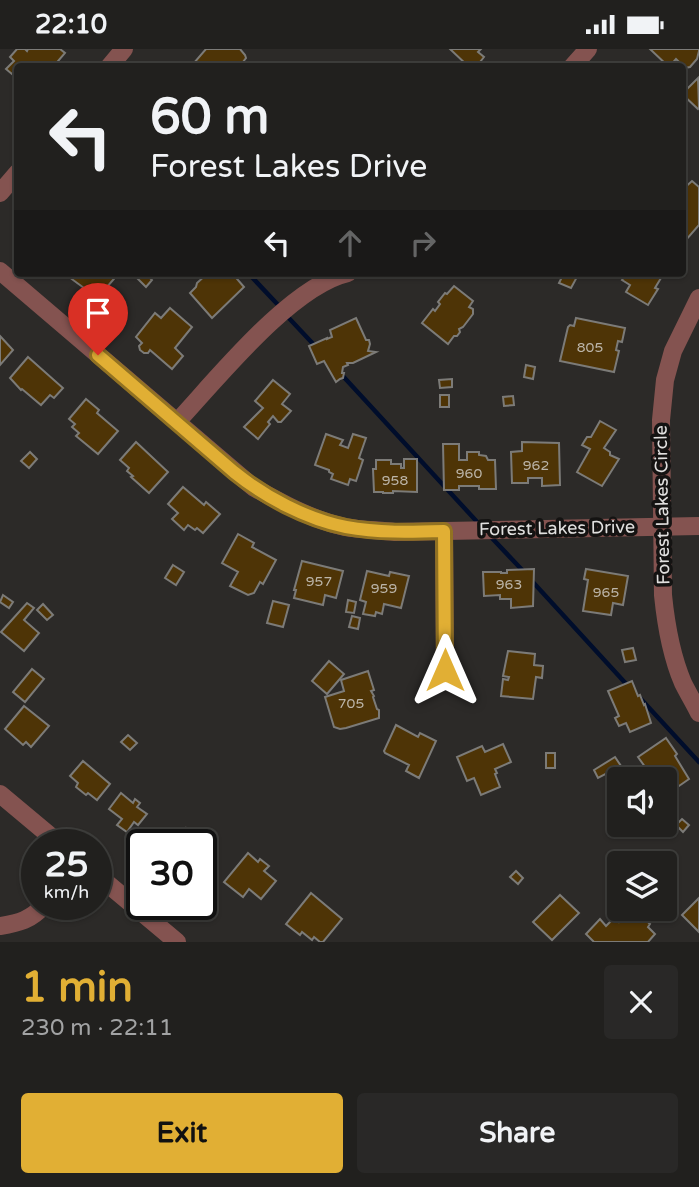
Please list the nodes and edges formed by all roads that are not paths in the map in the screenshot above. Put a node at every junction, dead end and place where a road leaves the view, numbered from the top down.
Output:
1 (124, 49) edge
2 (589, 49) edge
3 (112, 63) edge
4 (576, 63) edge
5 (14, 177) edge
6 (0, 193) edge
7 (0, 271) edge
8 (335, 277) edge
9 (699, 298) edge
10 (177, 422) junction
11 (662, 526) junction
12 (699, 526) edge
13 (444, 531) junction
14 (445, 670) dead end
15 (699, 713) edge
16 (0, 794) edge
17 (42, 829) edge
18 (112, 887) edge
19 (25, 920) edge
20 (0, 926) edge
21 (177, 942) edge

1 - 3 street
2 - 4 street
5 - 6 street
7 - 10 street, Forest Lakes Drive
8 - 10 street
9 - 11 street, Forest Lakes Circle
10 - 13 street, Forest Lakes Drive
11 - 12 street, Forest Lakes Drive
11 - 13 street, Forest Lakes Drive
11 - 15 street, Forest Lakes Circle
13 - 14 street
16 - 17 street
18 - 21 street
19 - 20 street

